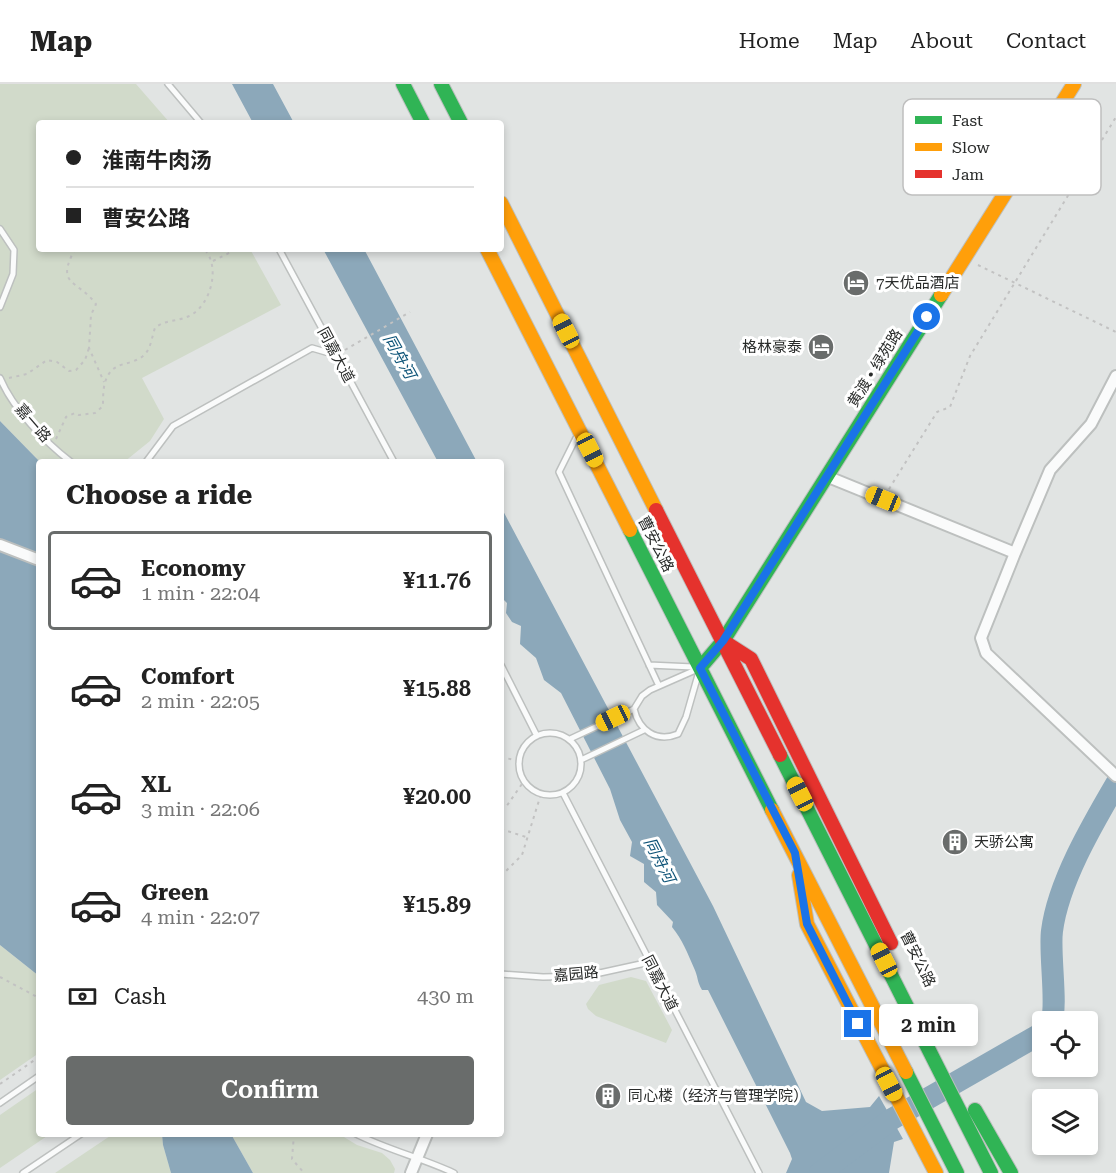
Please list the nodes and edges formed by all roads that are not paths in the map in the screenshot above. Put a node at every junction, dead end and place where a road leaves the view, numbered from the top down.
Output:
1 (168, 84) edge
2 (403, 84) edge
3 (441, 84) edge
4 (1074, 84) edge
5 (1065, 99) edge
6 (198, 120) edge
7 (421, 120) edge
8 (459, 120) edge
9 (1004, 195) edge
10 (504, 209) edge
11 (0, 229) edge
12 (281, 252) edge
13 (489, 252) edge
14 (0, 307) edge
15 (336, 355) junction
16 (1116, 376) edge
17 (0, 380) edge
18 (579, 430) junction
19 (68, 459) edge
20 (148, 459) edge
21 (392, 459) edge
22 (826, 476) junction
23 (0, 545) edge
24 (1015, 553) junction
25 (36, 559) edge
26 (723, 641) junction
27 (650, 665) junction
28 (700, 668) junction
29 (504, 671) edge
30 (659, 686) junction
31 (634, 709) junction
32 (644, 730) junction
33 (537, 736) junction
34 (570, 739) junction
35 (581, 760) junction
36 (1116, 777) edge
37 (562, 793) junction
38 (795, 853) junction
39 (650, 962) junction
40 (504, 974) edge
41 (36, 1078) edge
42 (0, 1103) edge
43 (969, 1113) junction
44 (77, 1137) edge
45 (362, 1137) edge
46 (425, 1137) edge
47 (417, 1158) junction
48 (23, 1173) edge
49 (411, 1173) edge
50 (454, 1173) edge
51 (759, 1173) edge
52 (936, 1173) edge
53 (957, 1173) edge
54 (992, 1173) edge
55 (1011, 1173) edge

1 - 6 lane
2 - 7 main road
3 - 8 main road
4 - 5 main road, 黄渡 • 绿苑路
9 - 22 main road, 黄渡 • 绿苑路
10 - 26 main road, 曹安公路
11 - 14 lane
12 - 15 lane, 同嘉大道
13 - 18 main road, 曹安公路
15 - 20 lane
15 - 21 lane, 同嘉大道
16 - 24 street
17 - 19 lane, 嘉一路
18 - 27 lane
18 - 28 main road, 曹安公路
22 - 24 street
22 - 26 main road, 黄渡 • 绿苑路
23 - 25 street
24 - 36 street
26 - 28 main road, 黄渡 • 绿苑路
26 - 43 main road, 曹安公路
27 - 28 lane
27 - 30 lane
28 - 30 lane
28 - 32 lane
28 - 38 main road, 曹安公路
29 - 33 lane
30 - 31 lane
31 - 32 lane
31 - 34 lane
32 - 35 lane
33 - 34 lane
33 - 37 lane
34 - 35 lane
35 - 37 lane
37 - 39 lane, 同嘉大道
38 - 52 main road, 曹安公路
38 - 53 main road, 曹安公路
39 - 40 lane, 嘉园路
39 - 51 lane, 同嘉大道
41 - 42 lane
43 - 54 main road, 曹安公路
43 - 55 main road, 曹安公路
44 - 48 lane
45 - 47 lane
46 - 47 street
47 - 49 street
47 - 50 lane

